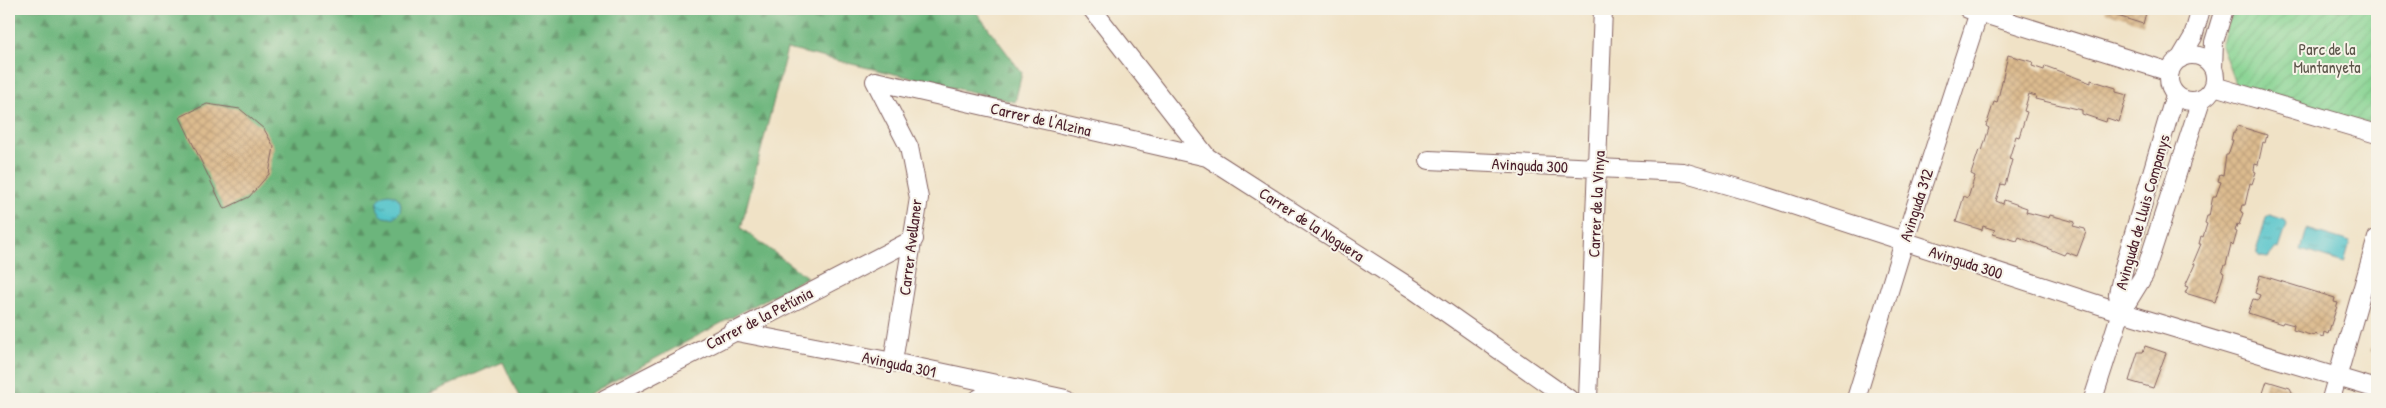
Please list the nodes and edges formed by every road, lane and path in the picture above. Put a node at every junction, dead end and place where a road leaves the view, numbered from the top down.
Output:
1 (1092, 9) edge
2 (1603, 9) edge
3 (2201, 9) edge
4 (2224, 9) edge
5 (1974, 11) edge
6 (2175, 66) junction
7 (2212, 68) junction
8 (875, 81) joint
9 (2214, 86) junction
10 (2175, 95) junction
11 (2200, 100) junction
12 (2377, 134) edge
13 (1207, 157) junction
14 (1429, 160) dead end
15 (1596, 168) junction
16 (2377, 238) edge
17 (914, 239) junction
18 (1904, 242) junction
19 (2121, 312) junction
20 (732, 331) junction
21 (894, 362) junction
22 (2337, 376) junction
23 (1002, 386) junction
24 (2377, 389) edge
25 (605, 399) edge
26 (978, 399) edge
27 (1066, 399) edge
28 (1569, 399) edge
29 (1588, 399) edge
30 (1856, 399) edge
31 (2093, 399) edge
32 (2331, 399) edge

1 - 13 street, Carrer de la Noguera
2 - 15 street, Carrer de la Vinya
3 - 6 street
4 - 7 street
5 - 6 street
5 - 18 street, Avinguda 312
6 - 7 street
6 - 10 street
7 - 9 street
8 - 13 street, Carrer de l'Alzina
8 - 17 street, Carrer Avellaner
9 - 11 street
9 - 12 street
10 - 11 street
10 - 19 street, Avinguda de Lluis Companys
11 - 19 street, Avinguda de Lluis Companys
13 - 28 street, Carrer de la Noguera
14 - 15 street, Avinguda 300
15 - 18 street, Avinguda 300
15 - 29 street, Carrer de la Vinya
16 - 22 street
17 - 20 street, Carrer de la Petúnia
17 - 21 street, Carrer Avellaner
18 - 19 street, Avinguda 300
18 - 30 street, Avinguda 312
19 - 22 street, Avinguda 300
19 - 31 street
20 - 21 street, Avinguda 301
20 - 25 street, Carrer de la Petúnia
21 - 23 street, Avinguda 301
22 - 24 street, Avinguda 300
22 - 32 street
23 - 26 street
23 - 27 street, Avinguda 301

